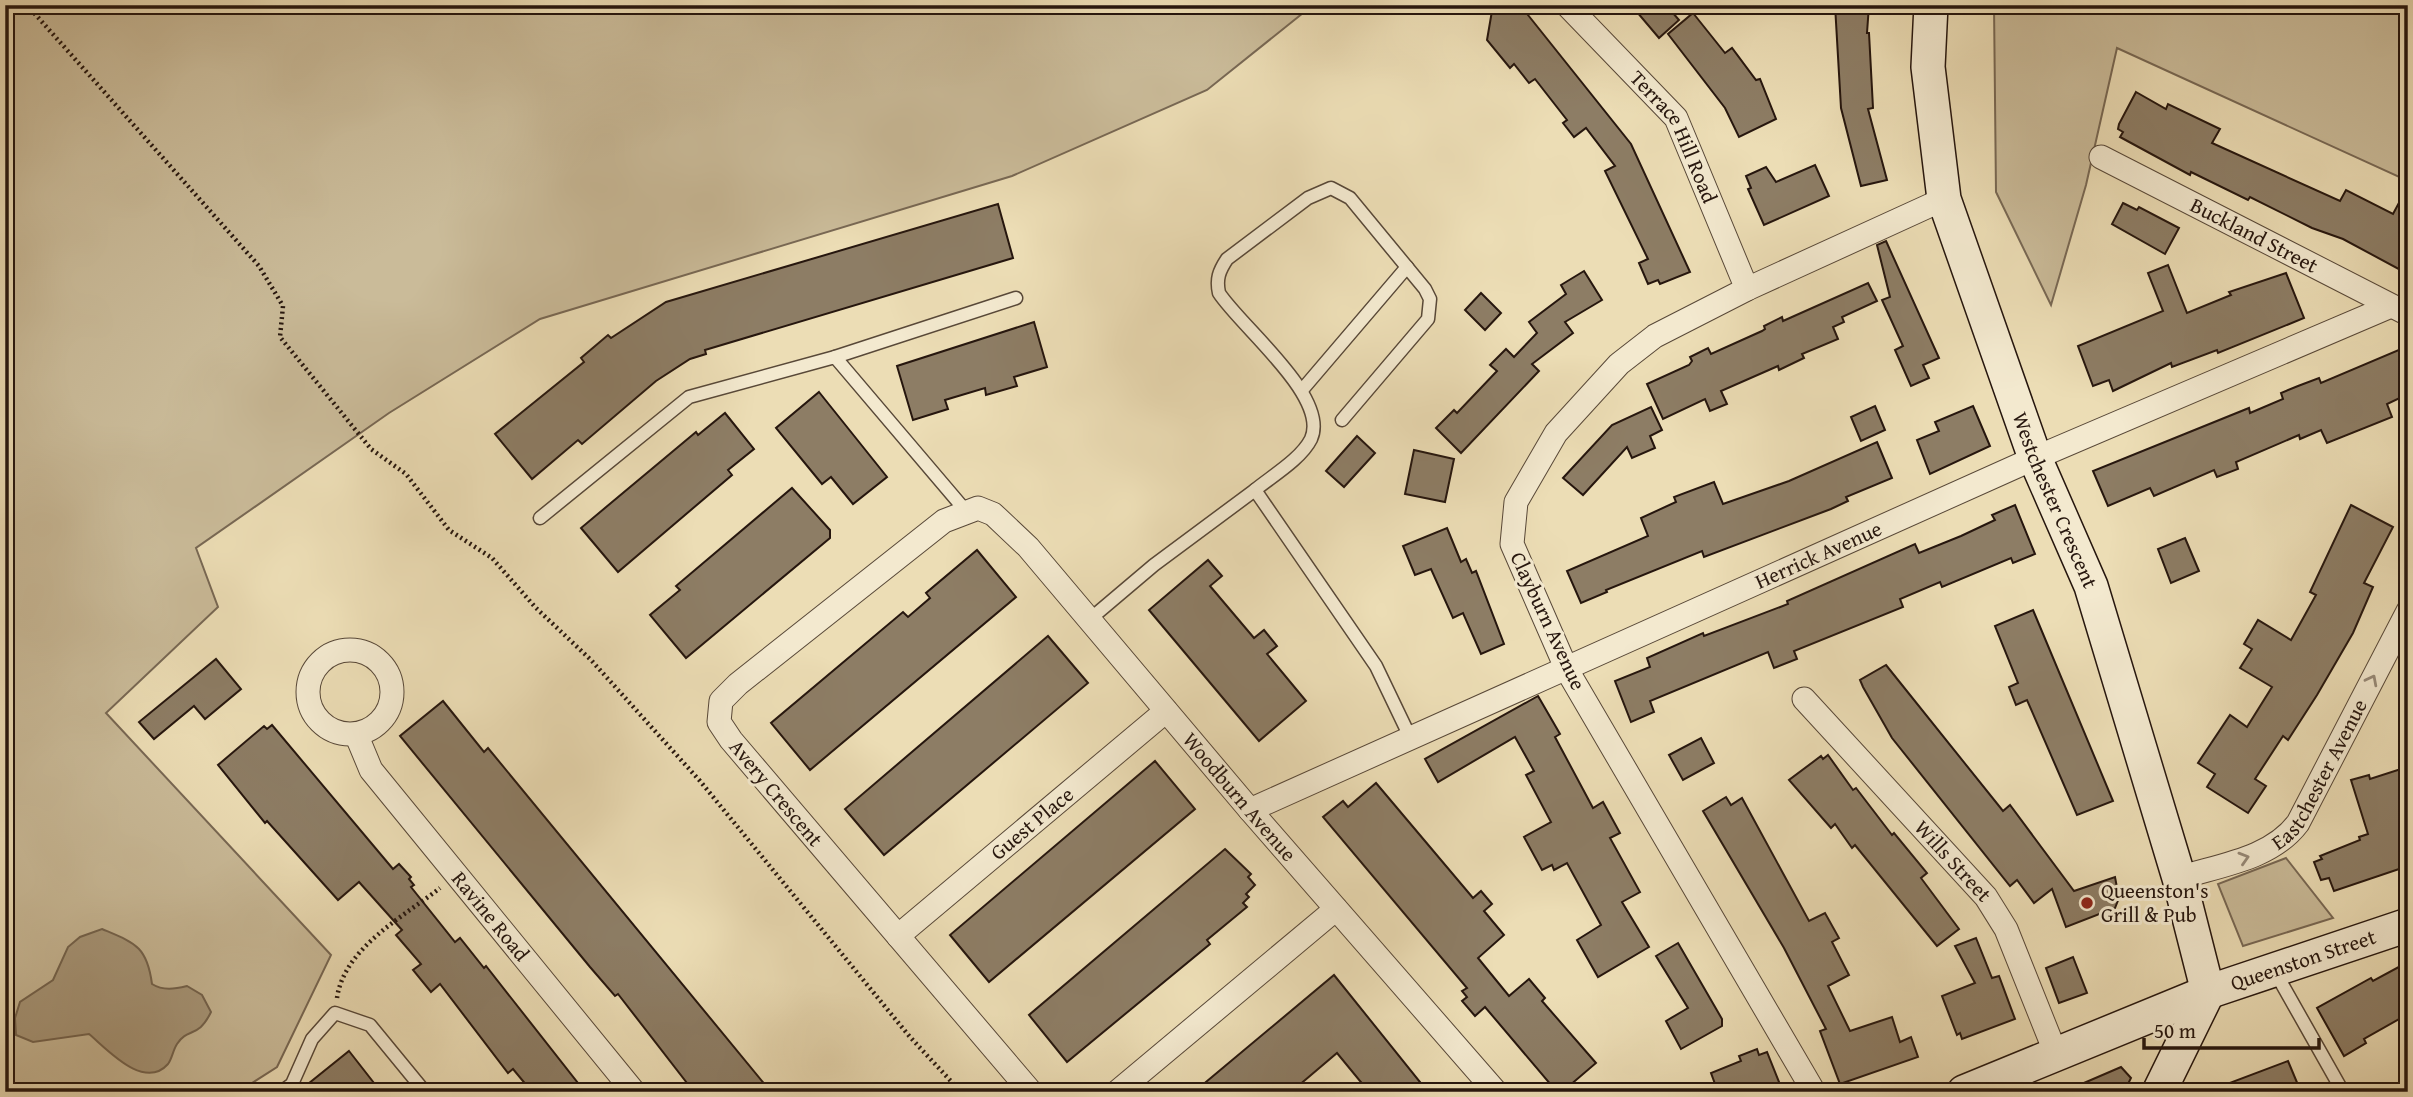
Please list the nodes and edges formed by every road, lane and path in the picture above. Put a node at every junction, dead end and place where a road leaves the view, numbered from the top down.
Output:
1 (27, 5) edge
2 (1567, 5) edge
3 (1931, 5) edge
4 (2101, 157) dead end
5 (1944, 199) junction
6 (1407, 267) junction
7 (1747, 289) junction
8 (1016, 299) dead end
9 (2400, 310) edge
10 (835, 357) junction
11 (1302, 390) junction
12 (1342, 420) dead end
13 (2035, 458) junction
14 (1255, 490) junction
15 (971, 509) junction
16 (540, 517) dead end
17 (2408, 611) edge
18 (1089, 620) junction
19 (1567, 670) junction
20 (1804, 699) dead end
21 (1166, 711) junction
22 (356, 734) dead end
23 (1411, 739) junction
24 (1250, 810) junction
25 (455, 876) junction
26 (2179, 878) junction
27 (1336, 909) junction
28 (2408, 925) edge
29 (898, 936) junction
30 (2274, 970) junction
31 (2208, 992) junction
32 (335, 1013) junction
33 (2056, 1054) junction
34 (281, 1092) edge
35 (425, 1092) edge
36 (634, 1092) edge
37 (961, 1092) edge
38 (1031, 1092) edge
39 (1118, 1092) edge
40 (1496, 1092) edge
41 (1814, 1092) edge
42 (1964, 1092) edge
43 (2159, 1092) edge
44 (2343, 1092) edge

1 - 37 path
2 - 7 street, Terrace Hill Road
3 - 5 main road, Westchester Crescent
4 - 9 street, Buckland Street
5 - 7 street, Clayburn Avenue
5 - 13 main road, Westchester Crescent
6 - 11 lane
6 - 11 lane
6 - 12 lane
7 - 19 street, Clayburn Avenue
8 - 10 lane
9 - 13 street, Herrick Avenue
10 - 15 lane
10 - 16 lane
11 - 14 lane
13 - 19 street, Herrick Avenue
13 - 26 main road, Westchester Crescent
14 - 18 lane
14 - 23 lane
15 - 18 street, Woodburn Avenue
15 - 29 street, Avery Crescent
26 -> 17 street, Eastchester Avenue
18 - 21 street, Woodburn Avenue
19 - 23 street, Herrick Avenue
19 - 41 street, Clayburn Avenue
20 - 33 street, Wills Street
21 - 24 street, Woodburn Avenue
21 - 29 street, Guest Place
22 - 25 street, Ravine Road
23 - 24 street, Herrick Avenue
24 - 27 street, Woodburn Avenue
25 - 32 path
25 - 36 street, Ravine Road
26 - 31 main road, Westchester Crescent
27 - 39 street
27 - 40 street, Woodburn Avenue
28 - 30 main road, Queenston Street
29 - 38 street, Avery Crescent
30 - 31 main road, Queenston Street
30 - 44 lane
31 - 33 main road, Queenston Street
31 - 43 main road
32 - 34 lane
32 - 35 lane
33 - 42 main road, Queenston Street

